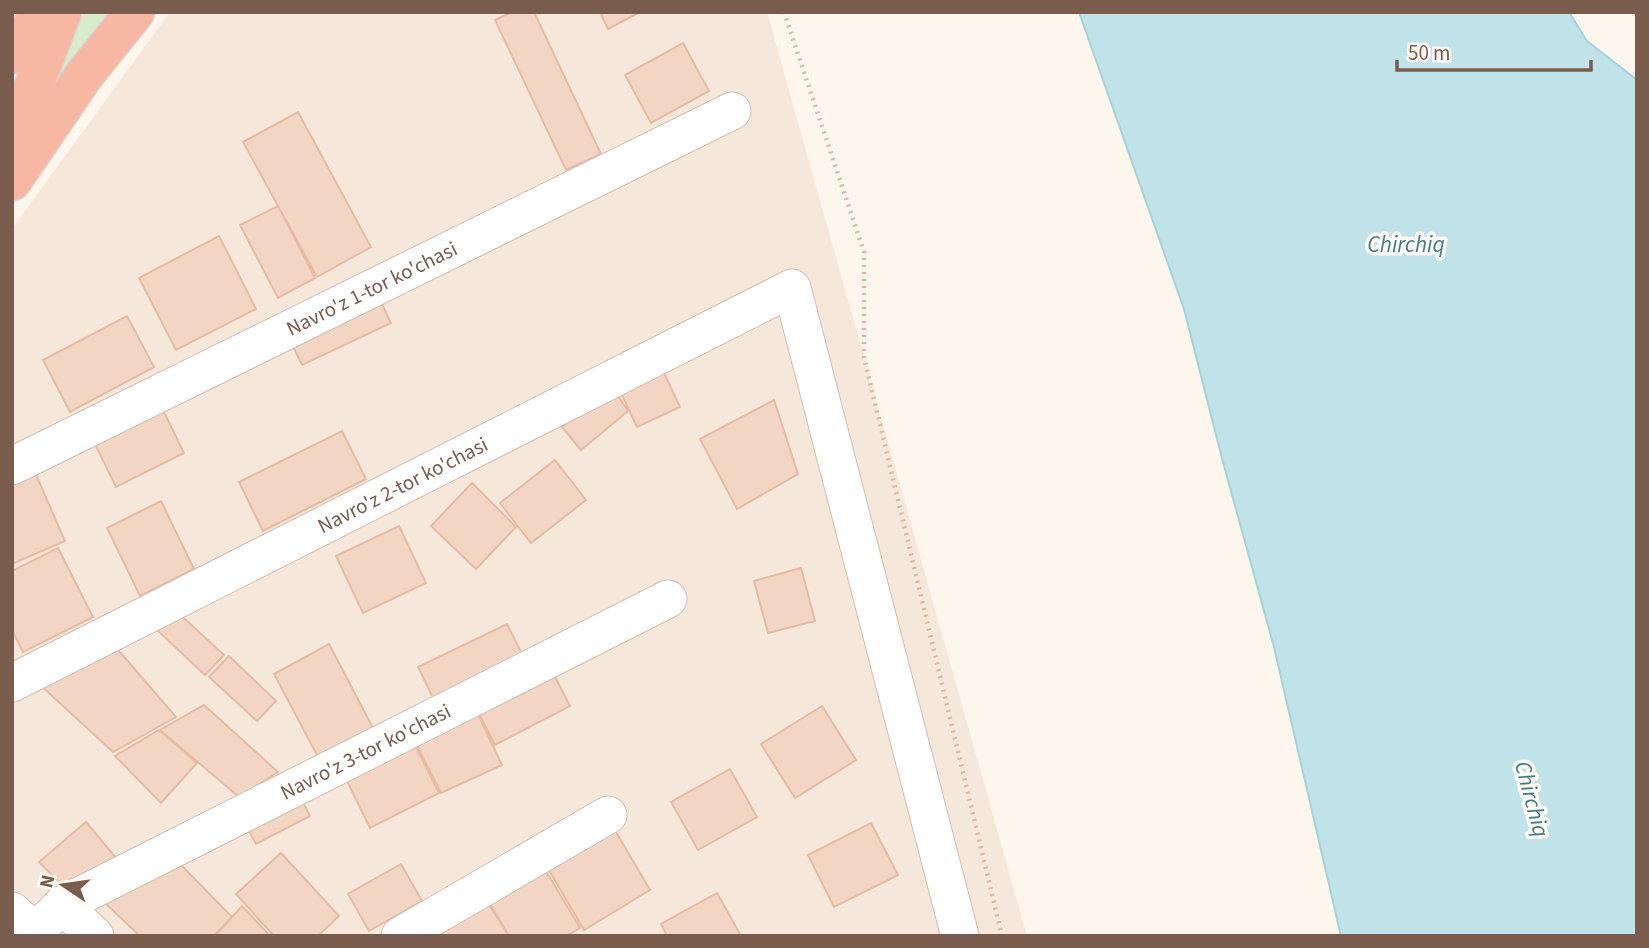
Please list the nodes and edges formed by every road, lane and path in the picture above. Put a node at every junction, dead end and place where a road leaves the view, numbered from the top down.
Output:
1 (42, 12) edge
2 (62, 12) edge
3 (135, 12) edge
4 (784, 12) edge
5 (12, 54) edge
6 (732, 111) dead end
7 (12, 143) edge
8 (12, 181) edge
9 (12, 466) edge
10 (668, 599) dead end
11 (12, 683) edge
12 (608, 815) dead end
13 (62, 905) junction
14 (26, 926) edge
15 (95, 936) edge
16 (400, 936) edge
17 (960, 936) edge
18 (1002, 936) edge

1 - 5 highway
2 - 7 highway
3 - 8 highway
4 - 18 path
6 - 9 street, Navro'z 1-tor ko'chasi
10 - 13 street, Navro'z 3-tor ko'chasi
11 - 17 street, Navro'z 2-tor ko'chasi
12 - 16 street
13 - 14 street, Navro'z 3-tor ko'chasi
13 - 15 street

